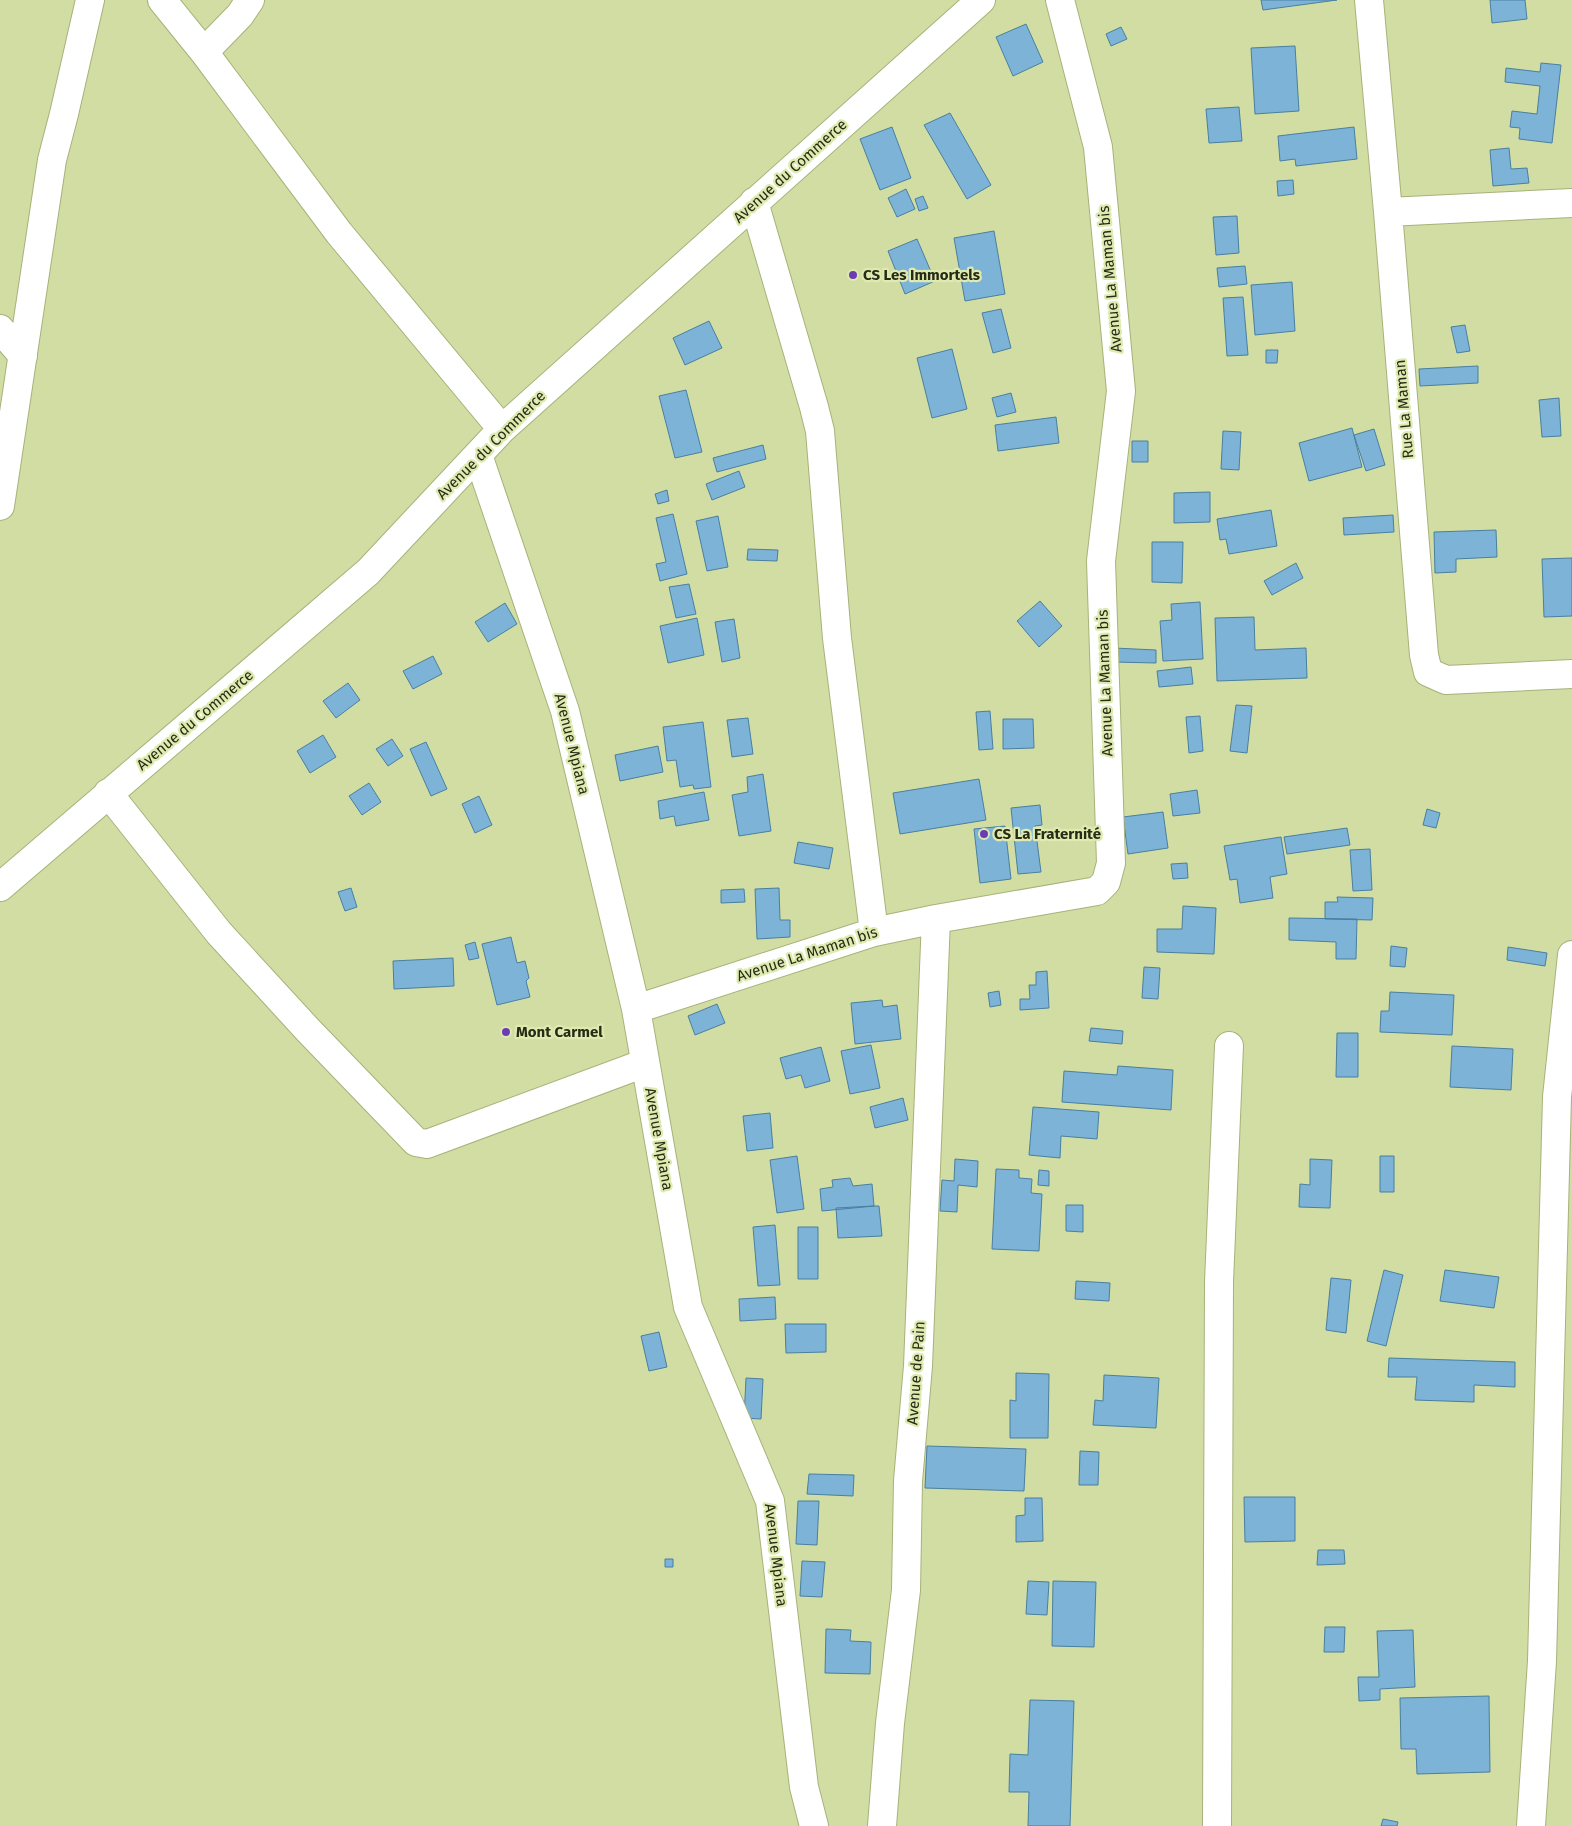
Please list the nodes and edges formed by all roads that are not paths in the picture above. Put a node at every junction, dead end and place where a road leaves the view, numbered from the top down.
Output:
1 (90, 0) edge
2 (162, 0) edge
3 (250, 0) edge
4 (981, 0) edge
5 (1060, 0) edge
6 (1369, 0) edge
7 (204, 52) junction
8 (754, 202) junction
9 (1572, 203) edge
10 (1388, 212) junction
11 (0, 329) edge
12 (23, 356) junction
13 (502, 430) junction
14 (478, 455) junction
15 (0, 506) edge
16 (1572, 674) edge
17 (108, 793) junction
18 (0, 887) edge
19 (936, 919) junction
20 (874, 932) junction
21 (1572, 955) edge
22 (636, 1009) junction
23 (1229, 1046) dead end
24 (646, 1063) junction
25 (814, 1826) edge
26 (882, 1826) edge
27 (1217, 1826) edge
28 (1531, 1826) edge

1 - 12 street
2 - 7 street
3 - 7 street
4 - 8 street, Avenue du Commerce
5 - 19 street, Avenue La Maman bis
6 - 10 street, Rue La Maman
7 - 13 street
8 - 13 street, Avenue du Commerce
8 - 20 street
9 - 10 street
10 - 16 street, Rue La Maman
11 - 12 street
12 - 15 street
13 - 14 street, Avenue du Commerce
14 - 17 street, Avenue du Commerce
14 - 22 street, Avenue Mpiana
17 - 18 street, Avenue du Commerce
17 - 24 street
19 - 20 street, Avenue La Maman bis
19 - 26 street, Avenue de Pain
20 - 22 street, Avenue La Maman bis
21 - 28 street
22 - 24 street, Avenue Mpiana
23 - 27 street
24 - 25 street, Avenue Mpiana

